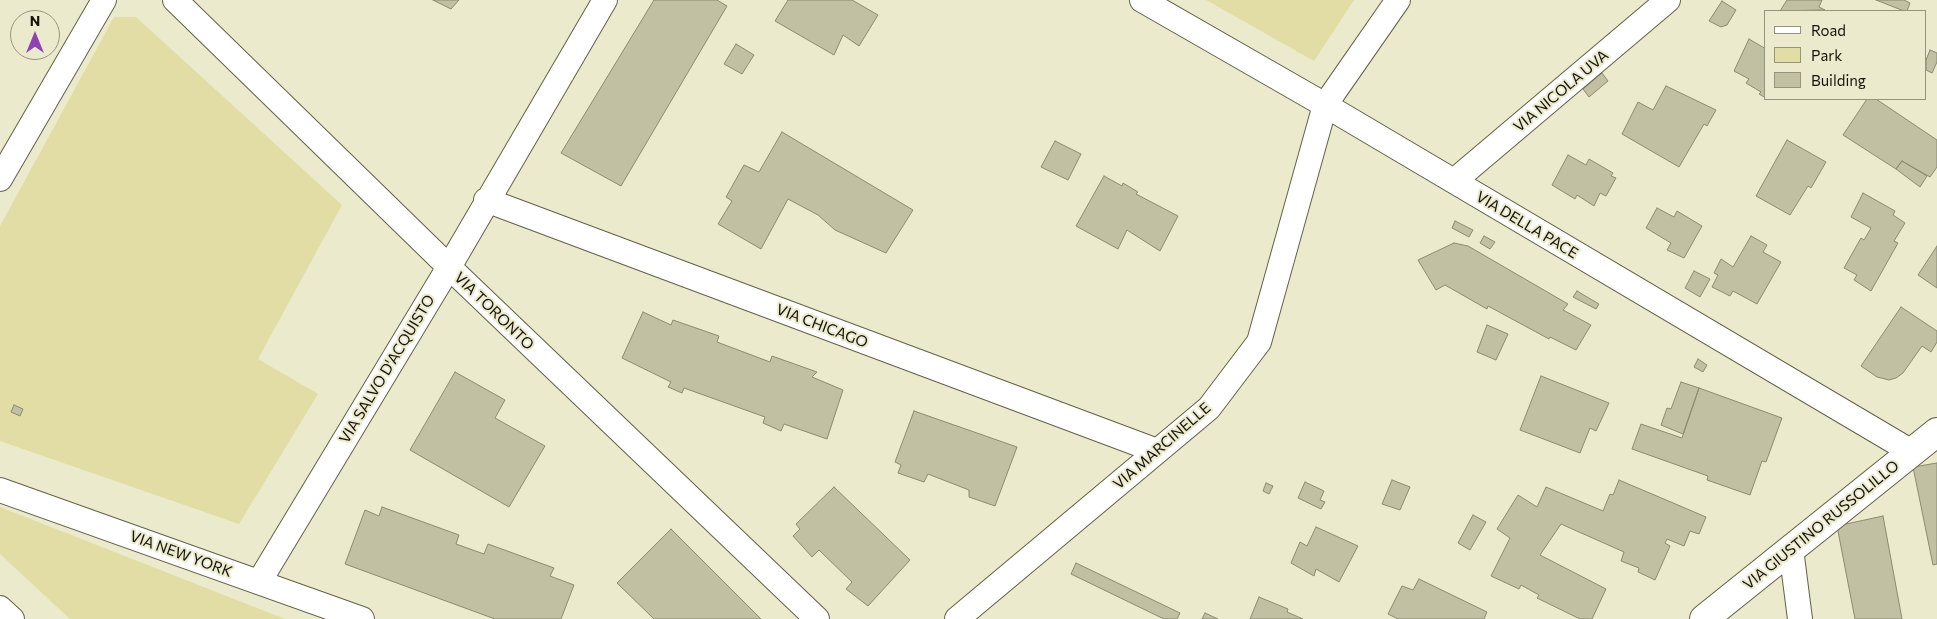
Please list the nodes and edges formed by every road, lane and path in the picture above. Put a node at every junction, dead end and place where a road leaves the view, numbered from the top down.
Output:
1 (104, 0) edge
2 (175, 0) edge
3 (605, 0) edge
4 (1142, 0) edge
5 (1398, 0) edge
6 (1668, 0) edge
7 (1324, 105) junction
8 (0, 179) edge
9 (1454, 181) junction
10 (486, 200) junction
11 (449, 267) junction
12 (1937, 432) edge
13 (1157, 451) junction
14 (1912, 452) junction
15 (0, 490) edge
16 (1791, 549) junction
17 (259, 582) junction
18 (0, 608) edge
19 (12, 619) edge
20 (362, 619) edge
21 (816, 619) edge
22 (957, 619) edge
23 (1704, 619) edge
24 (1800, 619) edge

1 - 8 street
2 - 11 street, VIA TORONTO
3 - 10 street, VIA SALVO D'ACQUISTO
4 - 7 street, VIA DELLA PACE
5 - 7 street, VIA MARCINELLE
6 - 9 street, VIA NICOLA UVA
7 - 9 street, VIA DELLA PACE
7 - 13 street, VIA MARCINELLE
9 - 14 street, VIA DELLA PACE
10 - 11 street, VIA SALVO D'ACQUISTO
10 - 13 street, VIA CHICAGO
11 - 17 street, VIA SALVO D'ACQUISTO
11 - 21 street, VIA TORONTO
12 - 14 street, VIA GIUSTINO RUSSOLILLO
13 - 22 street, VIA MARCINELLE
14 - 16 street, VIA GIUSTINO RUSSOLILLO
15 - 17 street, VIA NEW YORK
16 - 23 street, VIA GIUSTINO RUSSOLILLO
16 - 24 street
17 - 20 street, VIA NEW YORK
18 - 19 street

